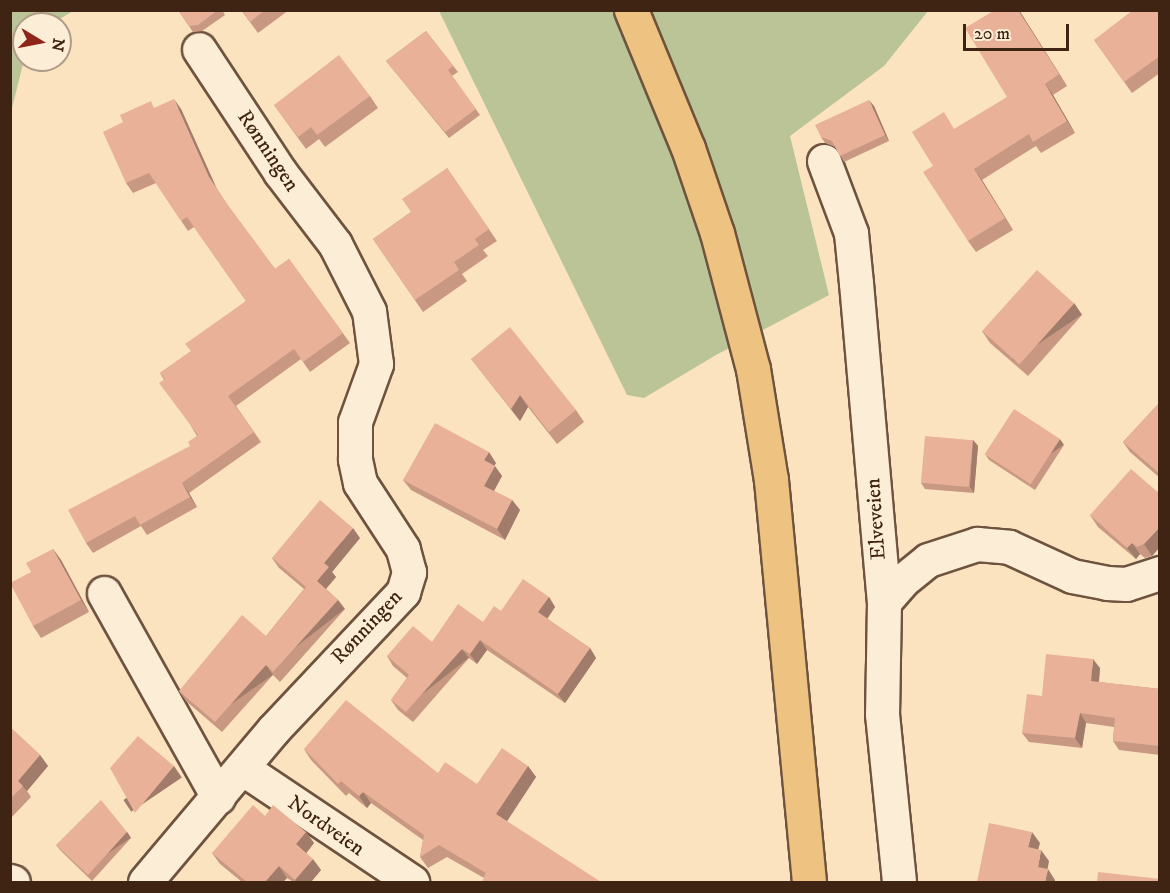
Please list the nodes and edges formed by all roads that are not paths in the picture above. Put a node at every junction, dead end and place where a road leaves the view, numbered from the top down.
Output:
1 (631, 10) edge
2 (199, 49) dead end
3 (824, 161) dead end
4 (1160, 573) edge
5 (104, 593) dead end
6 (884, 602) junction
7 (242, 768) junction
8 (218, 797) junction
9 (145, 882) edge
10 (412, 882) edge
11 (809, 882) edge
12 (899, 882) edge

1 - 11 main road
2 - 7 street, Rønningen
3 - 6 street, Elveveien
4 - 6 street
5 - 8 street
6 - 12 street, Elveveien
7 - 8 street, Rønningen
7 - 10 street, Nordveien
8 - 9 street, Rønningen

